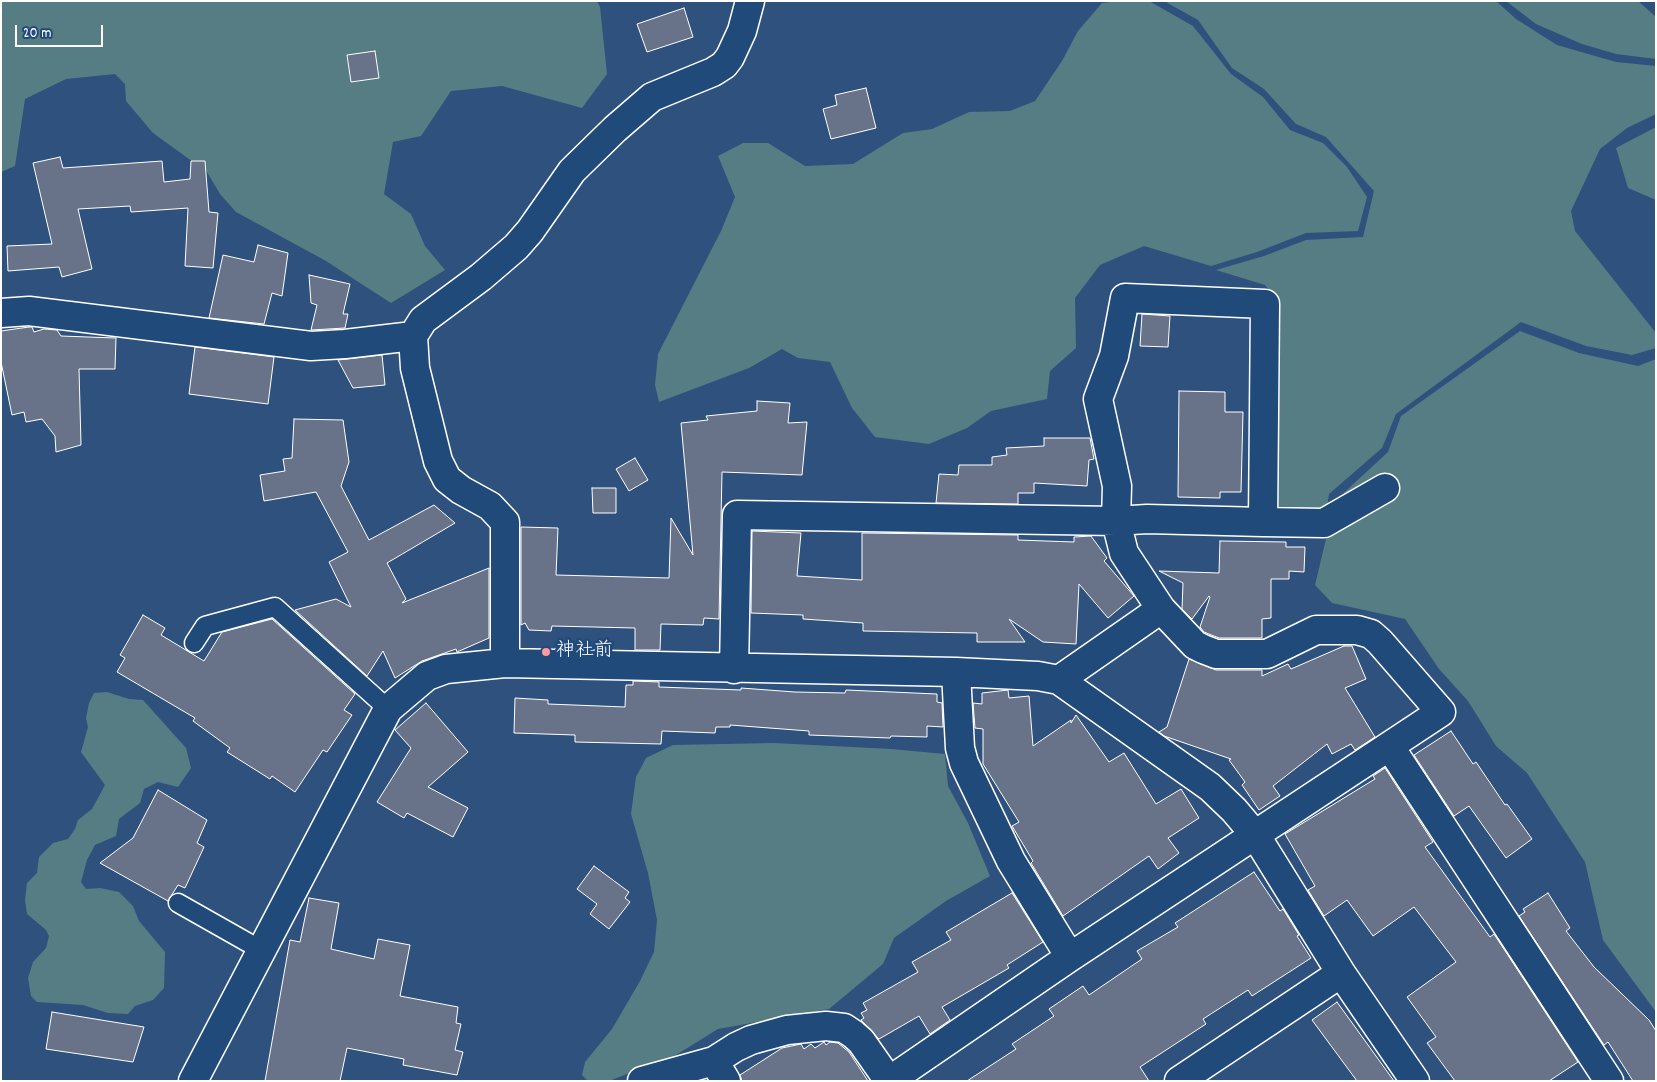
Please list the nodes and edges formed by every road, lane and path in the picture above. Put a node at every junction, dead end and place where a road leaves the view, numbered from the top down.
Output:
1 (750, 1) edge
2 (1, 313) edge
3 (413, 336) junction
4 (1386, 488) dead end
5 (1116, 521) junction
6 (1263, 522) junction
7 (1161, 609) junction
8 (194, 643) dead end
9 (505, 663) junction
10 (734, 669) junction
11 (956, 672) junction
12 (1060, 680) junction
13 (388, 709) junction
14 (1390, 747) junction
15 (1256, 836) junction
16 (178, 903) dead end
17 (261, 950) junction
18 (1070, 958) junction
19 (1341, 973) junction
20 (720, 1071) edge
21 (193, 1081) edge
22 (642, 1081) edge
23 (889, 1081) edge
24 (1179, 1081) edge
25 (1415, 1081) edge
26 (1609, 1081) edge

1 - 3 street
2 - 3 street
3 - 9 street
4 - 6 street
5 - 6 street
5 - 6 street
5 - 7 street
5 - 10 street
7 - 12 street
7 - 14 street
8 - 13 lane
9 - 10 street
9 - 13 street
10 - 11 street
11 - 12 street
11 - 18 street
12 - 15 street
13 - 17 street
14 - 15 street
14 - 26 street
15 - 18 street
15 - 19 street
16 - 17 lane
17 - 21 street
18 - 23 street
19 - 24 street
19 - 25 street
20 - 22 street
20 - 23 street

